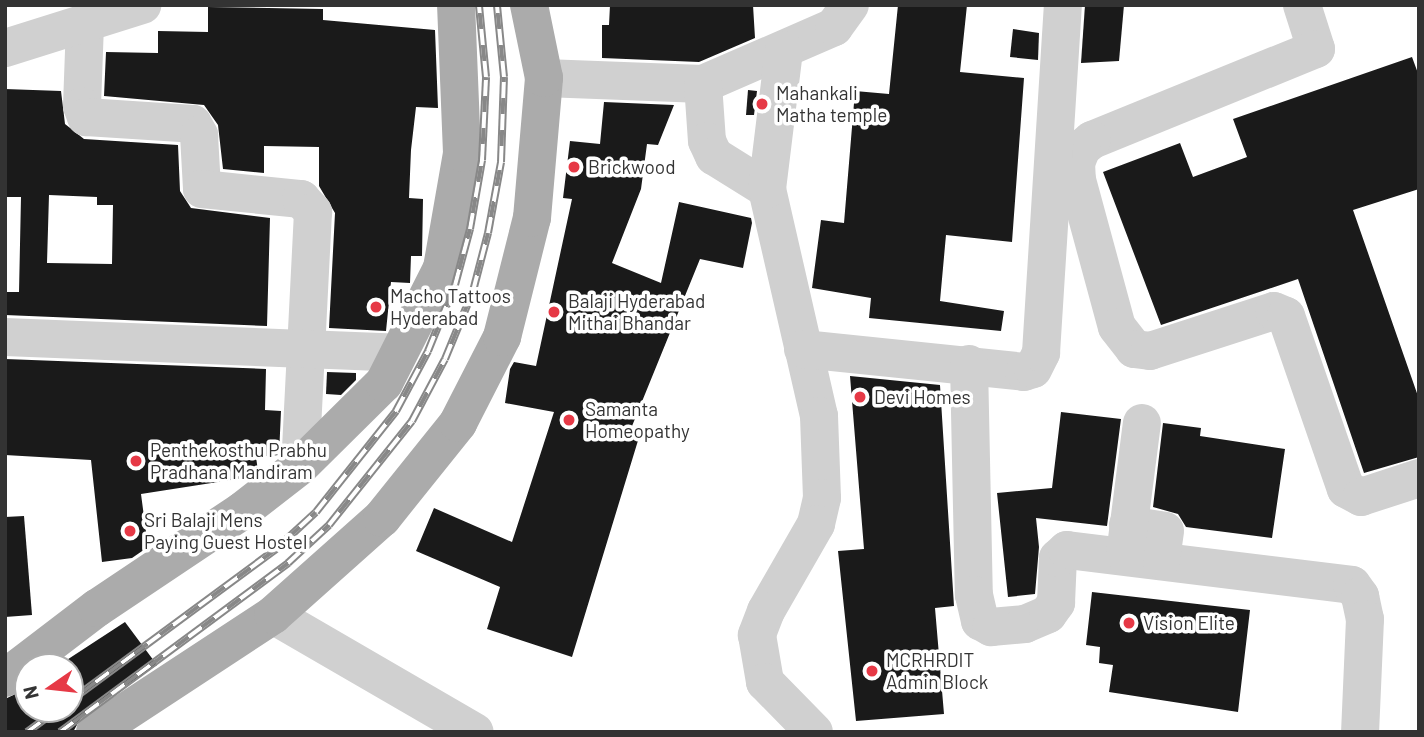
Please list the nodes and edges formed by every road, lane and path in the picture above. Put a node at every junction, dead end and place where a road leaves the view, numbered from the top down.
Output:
1 (142, 5) edge
2 (456, 5) edge
3 (529, 5) edge
4 (850, 5) edge
5 (1063, 5) edge
6 (1302, 5) edge
7 (85, 24) junction
8 (5, 48) edge
9 (784, 50) junction
10 (544, 78) junction
11 (703, 84) junction
12 (766, 189) junction
13 (5, 337) edge
14 (803, 349) junction
15 (305, 350) junction
16 (399, 353) junction
17 (969, 364) junction
18 (1135, 422) dead end
19 (300, 466) junction
20 (1419, 478) edge
21 (1131, 548) junction
22 (274, 615) junction
23 (5, 678) edge
24 (799, 726) edge
25 (95, 732) edge
26 (475, 732) edge
27 (1360, 732) edge

1 - 7 street
2 - 16 main road
3 - 10 main road
4 - 9 street
5 - 17 street
6 - 20 street
7 - 8 street
7 - 15 street
9 - 11 street
9 - 12 street
10 - 11 street
10 - 22 main road
11 - 12 street
12 - 14 street
13 - 15 street
14 - 17 street
14 - 24 street
15 - 16 street
15 - 19 street
16 - 19 main road
17 - 21 street
18 - 21 street
19 - 23 main road
21 - 27 street
22 - 25 main road
22 - 26 street

